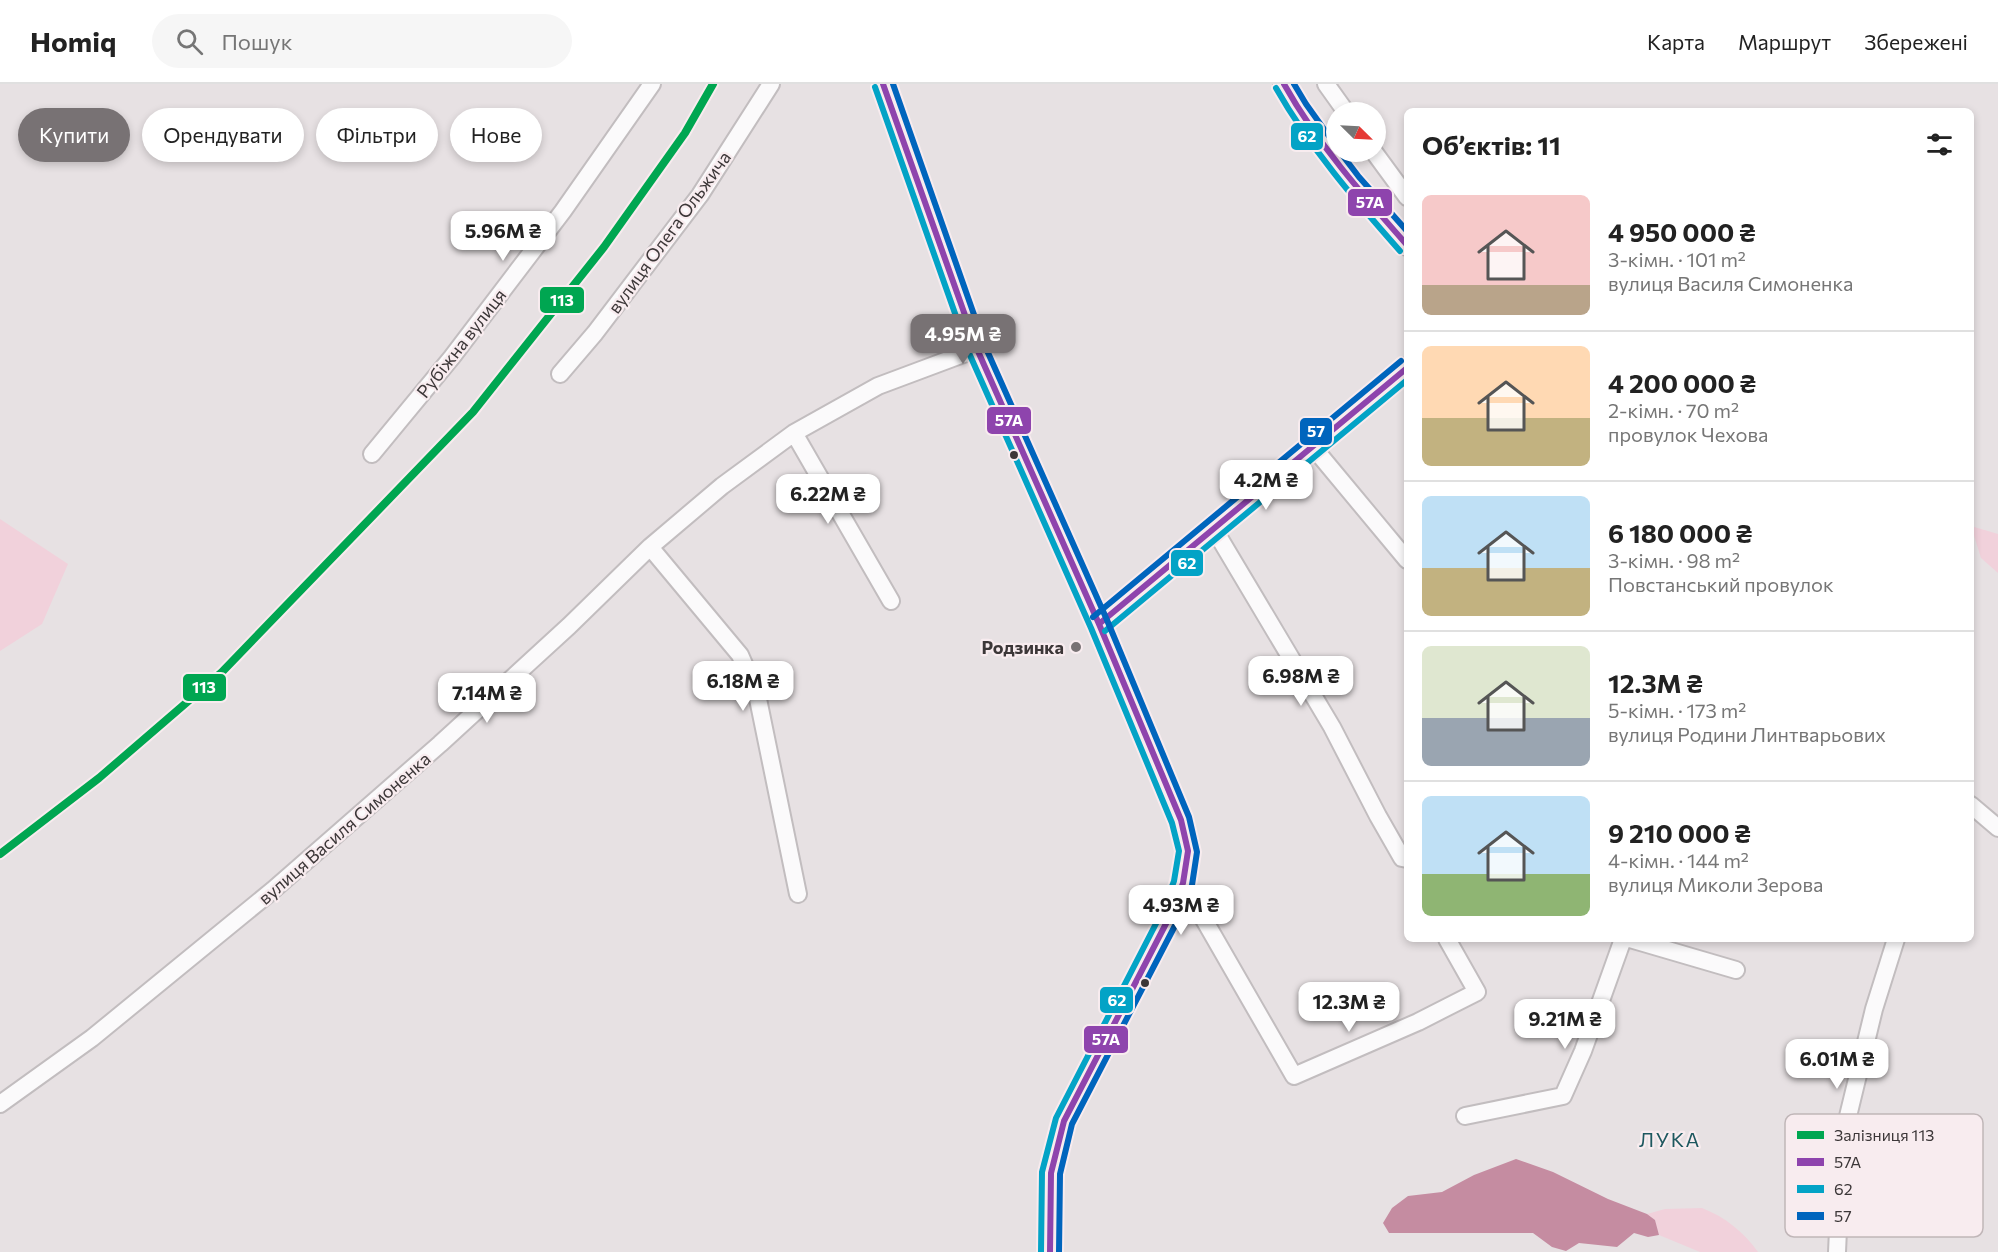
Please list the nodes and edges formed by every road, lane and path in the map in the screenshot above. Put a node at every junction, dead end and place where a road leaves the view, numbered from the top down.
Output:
1 (652, 84) edge
2 (771, 84) edge
3 (883, 84) edge
4 (1284, 84) edge
5 (1326, 84) edge
6 (1339, 102) edge
7 (1381, 162) edge
8 (1404, 193) edge
9 (1404, 242) edge
10 (977, 349) junction
11 (1404, 371) edge
12 (560, 374) dead end
13 (794, 433) junction
14 (1313, 447) junction
15 (372, 454) dead end
16 (1214, 529) junction
17 (650, 547) junction
18 (1404, 556) edge
19 (891, 601) dead end
20 (1099, 624) junction
21 (1974, 808) edge
22 (1998, 828) edge
23 (1404, 859) edge
24 (1183, 883) junction
25 (798, 894) dead end
26 (1449, 942) edge
27 (1622, 942) edge
28 (1640, 942) edge
29 (1895, 942) edge
30 (1736, 970) dead end
31 (0, 1104) edge
32 (1849, 1114) edge
33 (1465, 1116) dead end
34 (1838, 1237) edge
35 (1050, 1252) edge
36 (1837, 1252) edge

1 - 15 street, Рубіжна вулиця
2 - 12 street, вулиця Олега Ольжича
3 - 10 main road
4 - 9 main road
5 - 6 street
7 - 8 street
10 - 13 street, вулиця Василя Симоненка
10 - 20 main road
11 - 14 main road
13 - 17 street, вулиця Василя Симоненка
13 - 19 street
14 - 16 main road
14 - 18 street
16 - 20 main road
16 - 23 street
17 - 25 street
17 - 31 street, вулиця Василя Симоненка
20 - 24 main road
21 - 22 street
24 - 26 street
24 - 35 main road
27 - 33 street
28 - 30 street
29 - 32 street
34 - 36 street

